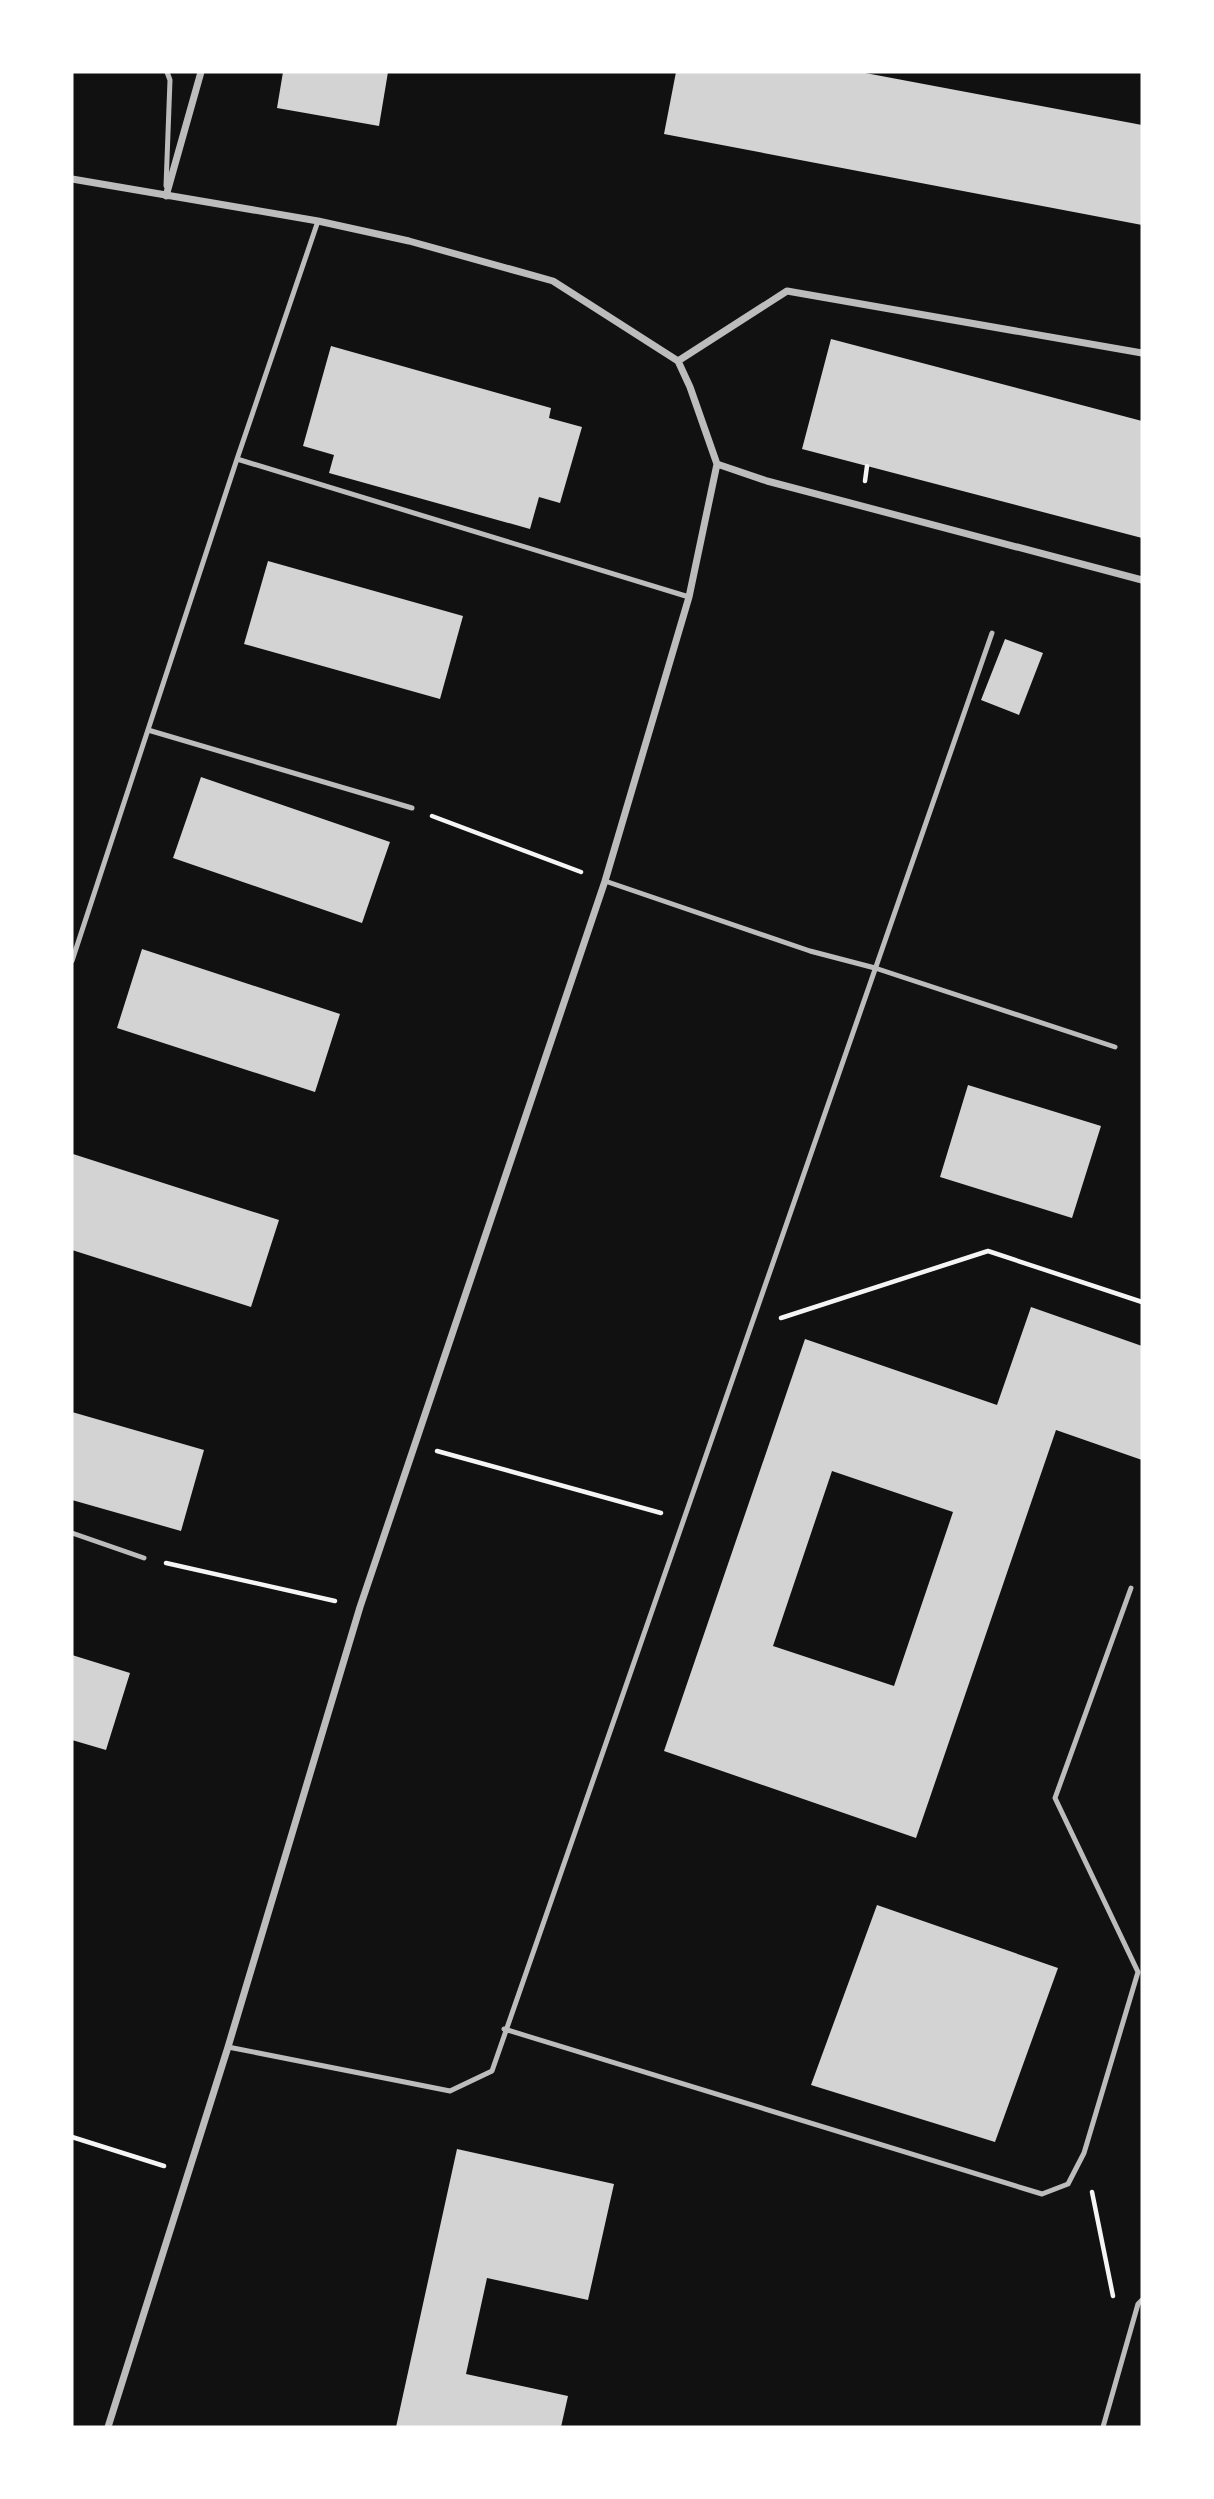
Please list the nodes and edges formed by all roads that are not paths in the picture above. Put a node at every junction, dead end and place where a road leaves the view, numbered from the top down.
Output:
1 (167, 72) edge
2 (201, 72) edge
3 (72, 179) edge
4 (166, 196) junction
5 (318, 221) junction
6 (1142, 353) edge
7 (678, 361) junction
8 (237, 459) junction
9 (717, 464) junction
10 (1142, 580) edge
11 (689, 597) junction
12 (992, 633) dead end
13 (148, 730) junction
14 (412, 808) road end
15 (605, 881) junction
16 (72, 961) edge
17 (875, 968) junction
18 (1115, 1047) dead end
19 (72, 1534) edge
20 (144, 1558) road end
21 (1131, 1588) dead end
22 (504, 2029) junction
23 (228, 2047) junction
24 (1140, 2302) edge
25 (108, 2427) edge
26 (1103, 2427) edge

1 - 4 lane
2 - 4 street
3 - 4 street
4 - 5 street
5 - 7 street
5 - 8 lane
6 - 7 street
7 - 9 street
8 - 11 lane
8 - 13 lane
9 - 10 street
9 - 11 street
11 - 15 street
12 - 17 lane
13 - 14 lane
13 - 16 lane
15 - 17 lane
15 - 23 street
17 - 18 lane
17 - 22 lane
19 - 20 lane
21 - 22 lane
22 - 23 lane
23 - 25 street
24 - 26 lane

